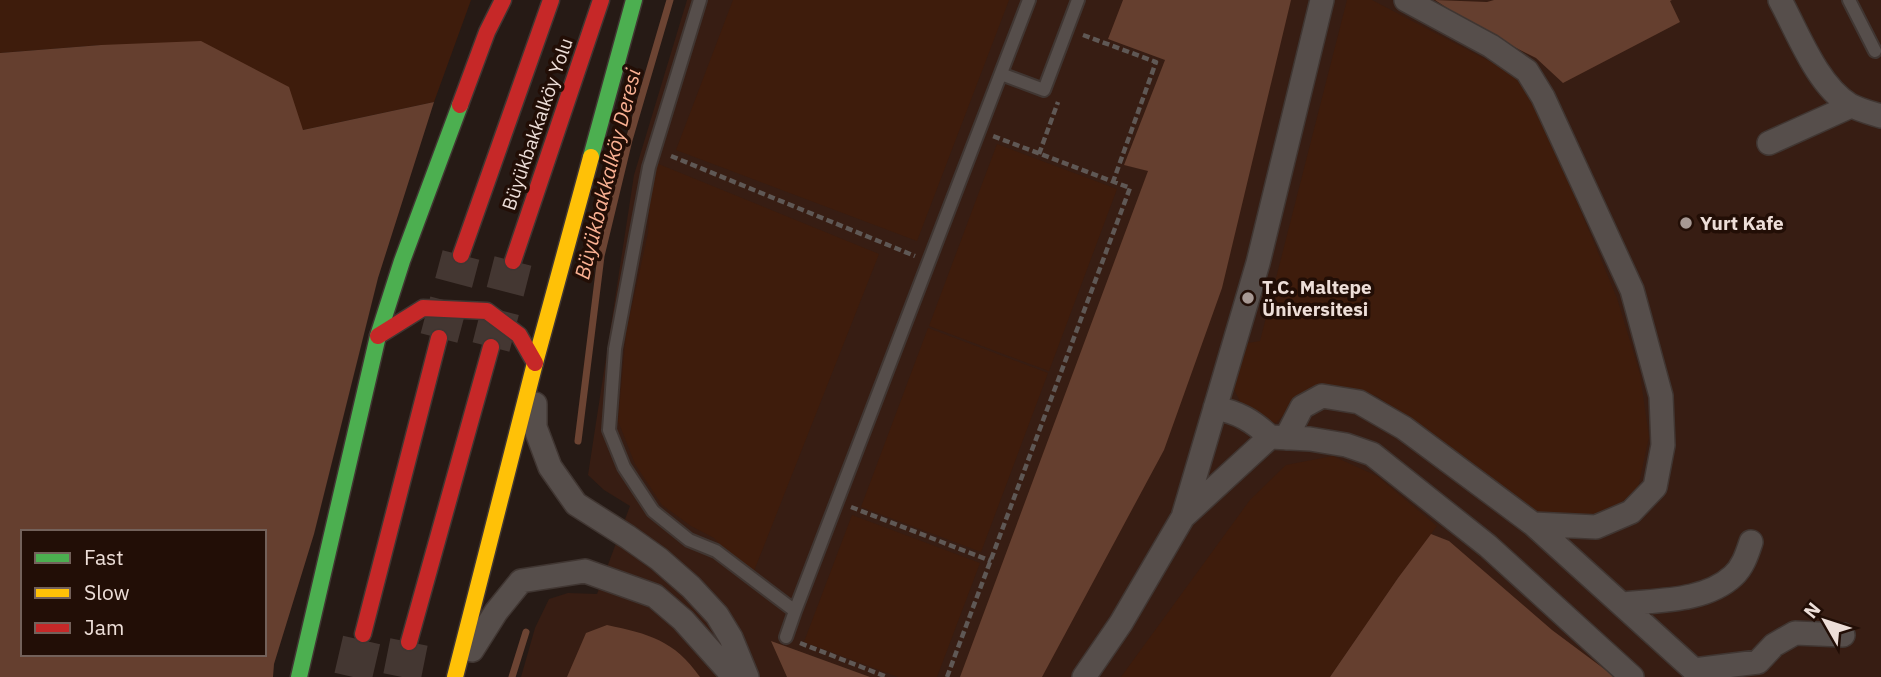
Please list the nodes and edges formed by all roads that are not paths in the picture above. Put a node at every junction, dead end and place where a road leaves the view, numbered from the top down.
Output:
1 (503, 0) edge
2 (551, 0) edge
3 (601, 0) edge
4 (634, 0) edge
5 (700, 0) edge
6 (1029, 0) edge
7 (1077, 0) edge
8 (1322, 0) edge
9 (1406, 0) edge
10 (1780, 0) edge
11 (1849, 0) edge
12 (1875, 51) dead end
13 (1001, 74) junction
14 (1851, 106) junction
15 (1881, 116) edge
16 (1769, 143) dead end
17 (461, 255) tunnel mouth
18 (513, 261) tunnel mouth
19 (378, 336) junction
20 (439, 338) tunnel mouth
21 (491, 346) tunnel mouth
22 (535, 363) junction
23 (1215, 408) junction
24 (1278, 437) junction
25 (1183, 517) junction
26 (1533, 524) junction
27 (1751, 542) dead end
28 (1622, 604) junction
29 (795, 611) junction
30 (363, 634) tunnel mouth
31 (1843, 635) dead end
32 (786, 637) road end
33 (307, 641) junction
34 (409, 642) tunnel mouth
35 (318, 674) dead end
36 (299, 677) edge
37 (454, 677) edge
38 (734, 677) edge
39 (747, 677) edge
40 (1084, 677) edge
41 (1632, 677) edge

1 - 19 highway
2 - 17 highway, Büyükbakkalköy Yolu
3 - 18 highway, Büyükbakkalköy Yolu
4 - 22 highway
5 - 29 lane
6 - 13 lane
7 - 13 lane
8 - 23 street
9 - 26 street
10 - 14 street
11 - 12 lane
13 - 29 lane
14 - 15 street
14 - 16 street
19 - 22 highway
19 - 33 highway
20 - 30 highway
21 - 34 highway
22 - 37 highway
22 - 39 street
23 - 24 street
23 - 25 street
24 - 25 street
24 - 26 street
24 - 41 street
25 - 40 street
26 - 28 street
27 - 28 street
28 - 31 street
29 - 32 lane
33 - 35 highway
33 - 36 highway
37 - 38 street

